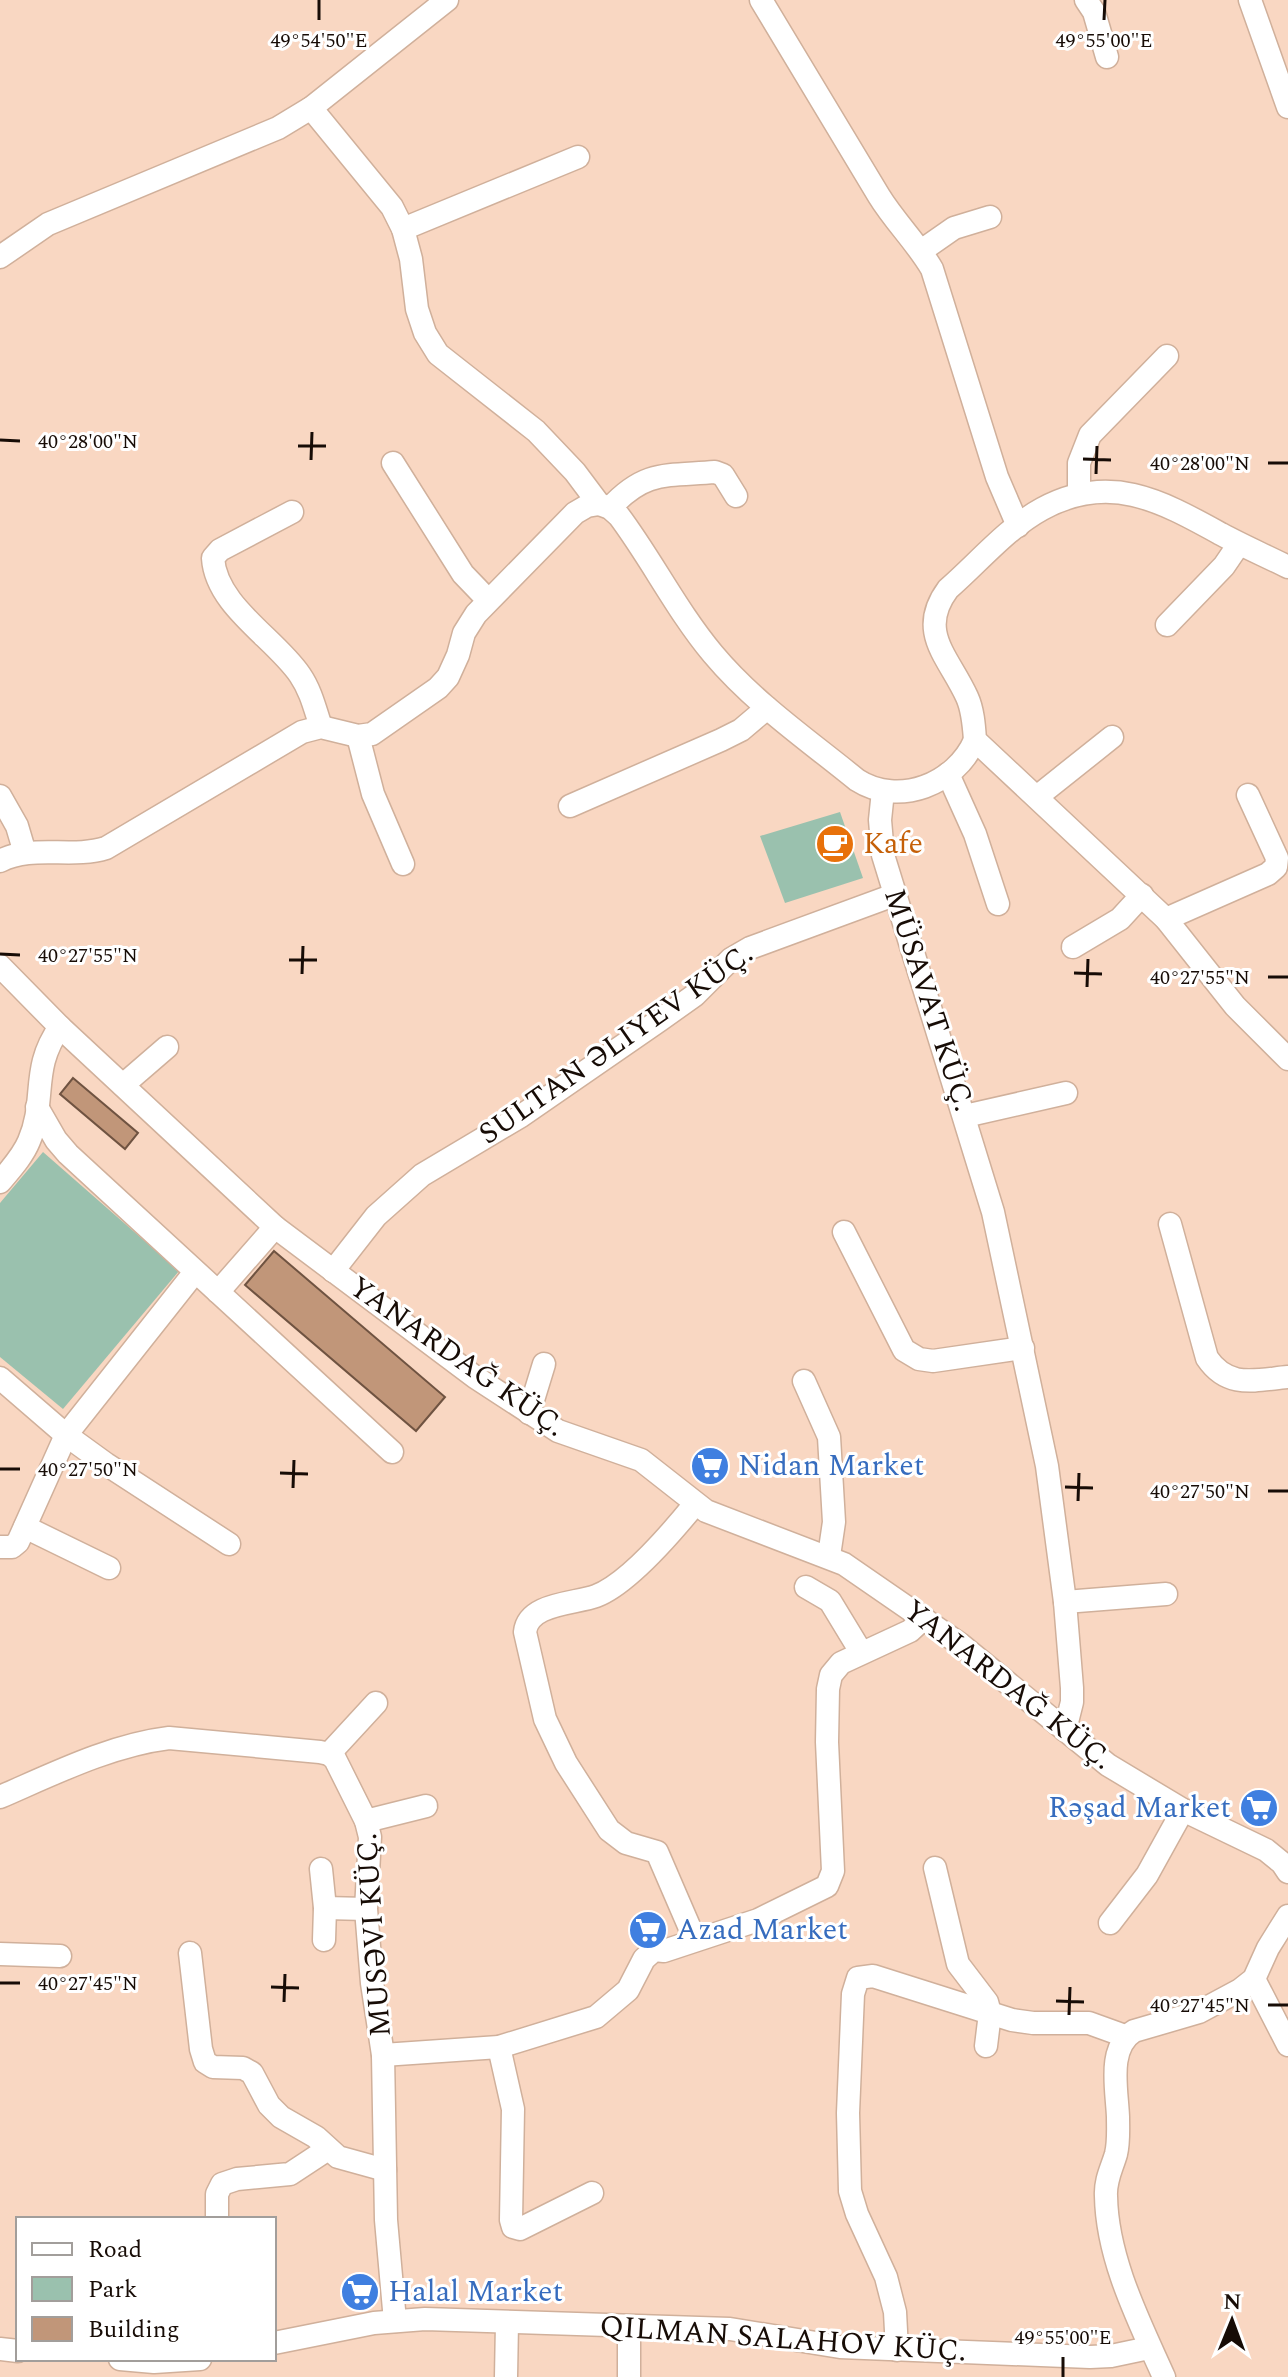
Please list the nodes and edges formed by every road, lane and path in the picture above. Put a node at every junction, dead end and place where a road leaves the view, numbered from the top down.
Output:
1 (447, 0) edge
2 (761, 0) edge
3 (1086, 0) edge
4 (1250, 0) edge
5 (1278, 53) edge
6 (1107, 57) dead end
7 (1288, 107) edge
8 (311, 108) junction
9 (578, 157) dead end
10 (990, 217) dead end
11 (403, 229) junction
12 (921, 251) junction
13 (0, 257) edge
14 (1167, 356) dead end
15 (393, 463) dead end
16 (1079, 493) junction
17 (736, 496) dead end
18 (605, 506) junction
19 (292, 512) dead end
20 (1018, 526) junction
21 (1239, 544) junction
22 (1288, 567) edge
23 (488, 600) junction
24 (1167, 625) dead end
25 (767, 708) junction
26 (321, 727) junction
27 (358, 736) junction
28 (1112, 737) dead end
29 (975, 740) junction
30 (948, 774) junction
31 (883, 791) junction
32 (1248, 795) dead end
33 (0, 796) edge
34 (1038, 796) junction
35 (570, 806) dead end
36 (25, 853) junction
37 (0, 861) edge
38 (403, 864) dead end
39 (894, 895) junction
40 (1142, 895) junction
41 (998, 904) dead end
42 (1166, 919) junction
43 (1073, 947) dead end
44 (0, 966) edge
45 (60, 1027) junction
46 (167, 1047) dead end
47 (1286, 1054) edge
48 (123, 1085) junction
49 (1066, 1093) dead end
50 (37, 1107) junction
51 (965, 1116) junction
52 (0, 1182) edge
53 (1170, 1224) dead end
54 (275, 1227) junction
55 (844, 1232) dead end
56 (333, 1271) junction
57 (195, 1272) junction
58 (218, 1292) junction
59 (1023, 1348) junction
60 (544, 1364) dead end
61 (1288, 1377) edge
62 (0, 1378) edge
63 (804, 1381) dead end
64 (529, 1413) junction
65 (66, 1435) junction
66 (392, 1452) dead end
67 (695, 1504) junction
68 (25, 1527) junction
69 (229, 1544) dead end
70 (0, 1547) edge
71 (829, 1556) junction
72 (109, 1568) dead end
73 (806, 1587) dead end
74 (1166, 1594) dead end
75 (1065, 1602) junction
76 (924, 1618) junction
77 (861, 1652) junction
78 (376, 1703) dead end
79 (1065, 1730) junction
80 (329, 1754) junction
81 (0, 1797) edge
82 (426, 1806) dead end
83 (1183, 1810) junction
84 (366, 1821) junction
85 (935, 1868) dead end
86 (321, 1869) dead end
87 (1288, 1872) edge
88 (325, 1908) junction
89 (366, 1909) junction
90 (1288, 1916) edge
91 (1110, 1923) dead end
92 (324, 1940) dead end
93 (695, 1940) junction
94 (190, 1953) dead end
95 (0, 1954) edge
96 (60, 1956) dead end
97 (1254, 1979) junction
98 (990, 2013) junction
99 (1125, 2036) junction
100 (1288, 2045) edge
101 (986, 2046) dead end
102 (499, 2047) junction
103 (383, 2055) junction
104 (328, 2149) junction
105 (385, 2170) junction
106 (592, 2193) dead end
107 (217, 2217) edge
108 (395, 2321) junction
109 (507, 2323) junction
110 (629, 2327) junction
111 (276, 2343) edge
112 (1149, 2348) junction
113 (897, 2350) junction
114 (143, 2361) edge
115 (169, 2361) edge
116 (506, 2377) edge
117 (629, 2377) edge
118 (1164, 2377) edge

1 - 8 street
2 - 12 street
3 - 6 street
4 - 5 street
5 - 7 street
8 - 11 street
8 - 13 street
9 - 11 street
10 - 12 street
11 - 18 street
12 - 20 street
14 - 16 street
15 - 23 street
16 - 20 street
16 - 21 street
17 - 18 street
18 - 23 street
18 - 25 street
19 - 26 street
20 - 29 street
21 - 22 street
21 - 24 street
23 - 27 street
25 - 31 street
25 - 35 street
26 - 27 street
26 - 36 street
27 - 38 street
28 - 34 street
29 - 30 street
29 - 34 street
30 - 31 street
30 - 41 street
31 - 39 street, MÜSAVAT KÜÇ.
32 - 42 street
33 - 36 street
34 - 40 street
36 - 37 street
39 - 51 street, MÜSAVAT KÜÇ.
39 - 56 street, SULTAN ƏLIYEV KÜÇ.
40 - 42 street
40 - 43 street
42 - 47 street
44 - 45 street, YANARDAĞ KÜÇ.
45 - 48 street, YANARDAĞ KÜÇ.
45 - 50 street
46 - 48 street
48 - 54 street, YANARDAĞ KÜÇ.
49 - 51 street
50 - 52 street
50 - 57 street
51 - 59 street, MÜSAVAT KÜÇ.
53 - 61 street
54 - 56 street, YANARDAĞ KÜÇ.
54 - 58 street
55 - 59 street
56 - 64 street, YANARDAĞ KÜÇ.
57 - 58 street
57 - 65 street
58 - 66 street
59 - 75 street, MÜSAVAT KÜÇ.
60 - 64 street
62 - 65 street
63 - 71 street
64 - 67 street, YANARDAĞ KÜÇ.
65 - 68 street
65 - 69 street
67 - 71 street, YANARDAĞ KÜÇ.
67 - 93 street
68 - 70 street
68 - 72 street
71 - 76 street, YANARDAĞ KÜÇ.
73 - 77 street
74 - 75 street
75 - 79 street, MÜSAVAT KÜÇ.
76 - 77 street
76 - 79 street, YANARDAĞ KÜÇ.
77 - 93 street
78 - 80 street
79 - 83 street, YANARDAĞ KÜÇ.
80 - 81 street
80 - 84 street, MUSƏVI KÜÇ.
82 - 84 street
83 - 87 street, YANARDAĞ KÜÇ.
83 - 91 street
84 - 89 street, MUSƏVI KÜÇ.
85 - 98 street
86 - 88 street
88 - 89 street
88 - 92 street
89 - 103 street, MUSƏVI KÜÇ.
90 - 97 street
93 - 102 street
94 - 104 street
95 - 96 street
97 - 99 street
97 - 100 street
98 - 99 street
98 - 101 street
98 - 113 street
99 - 112 street
102 - 103 street
102 - 106 street
103 - 105 street, MUSƏVI KÜÇ.
104 - 105 street
104 - 107 street
105 - 108 street, MUSƏVI KÜÇ.
108 - 109 street
108 - 111 street
109 - 110 street
109 - 116 street
110 - 113 street
110 - 117 street
112 - 113 street
112 - 118 street
114 - 115 street

